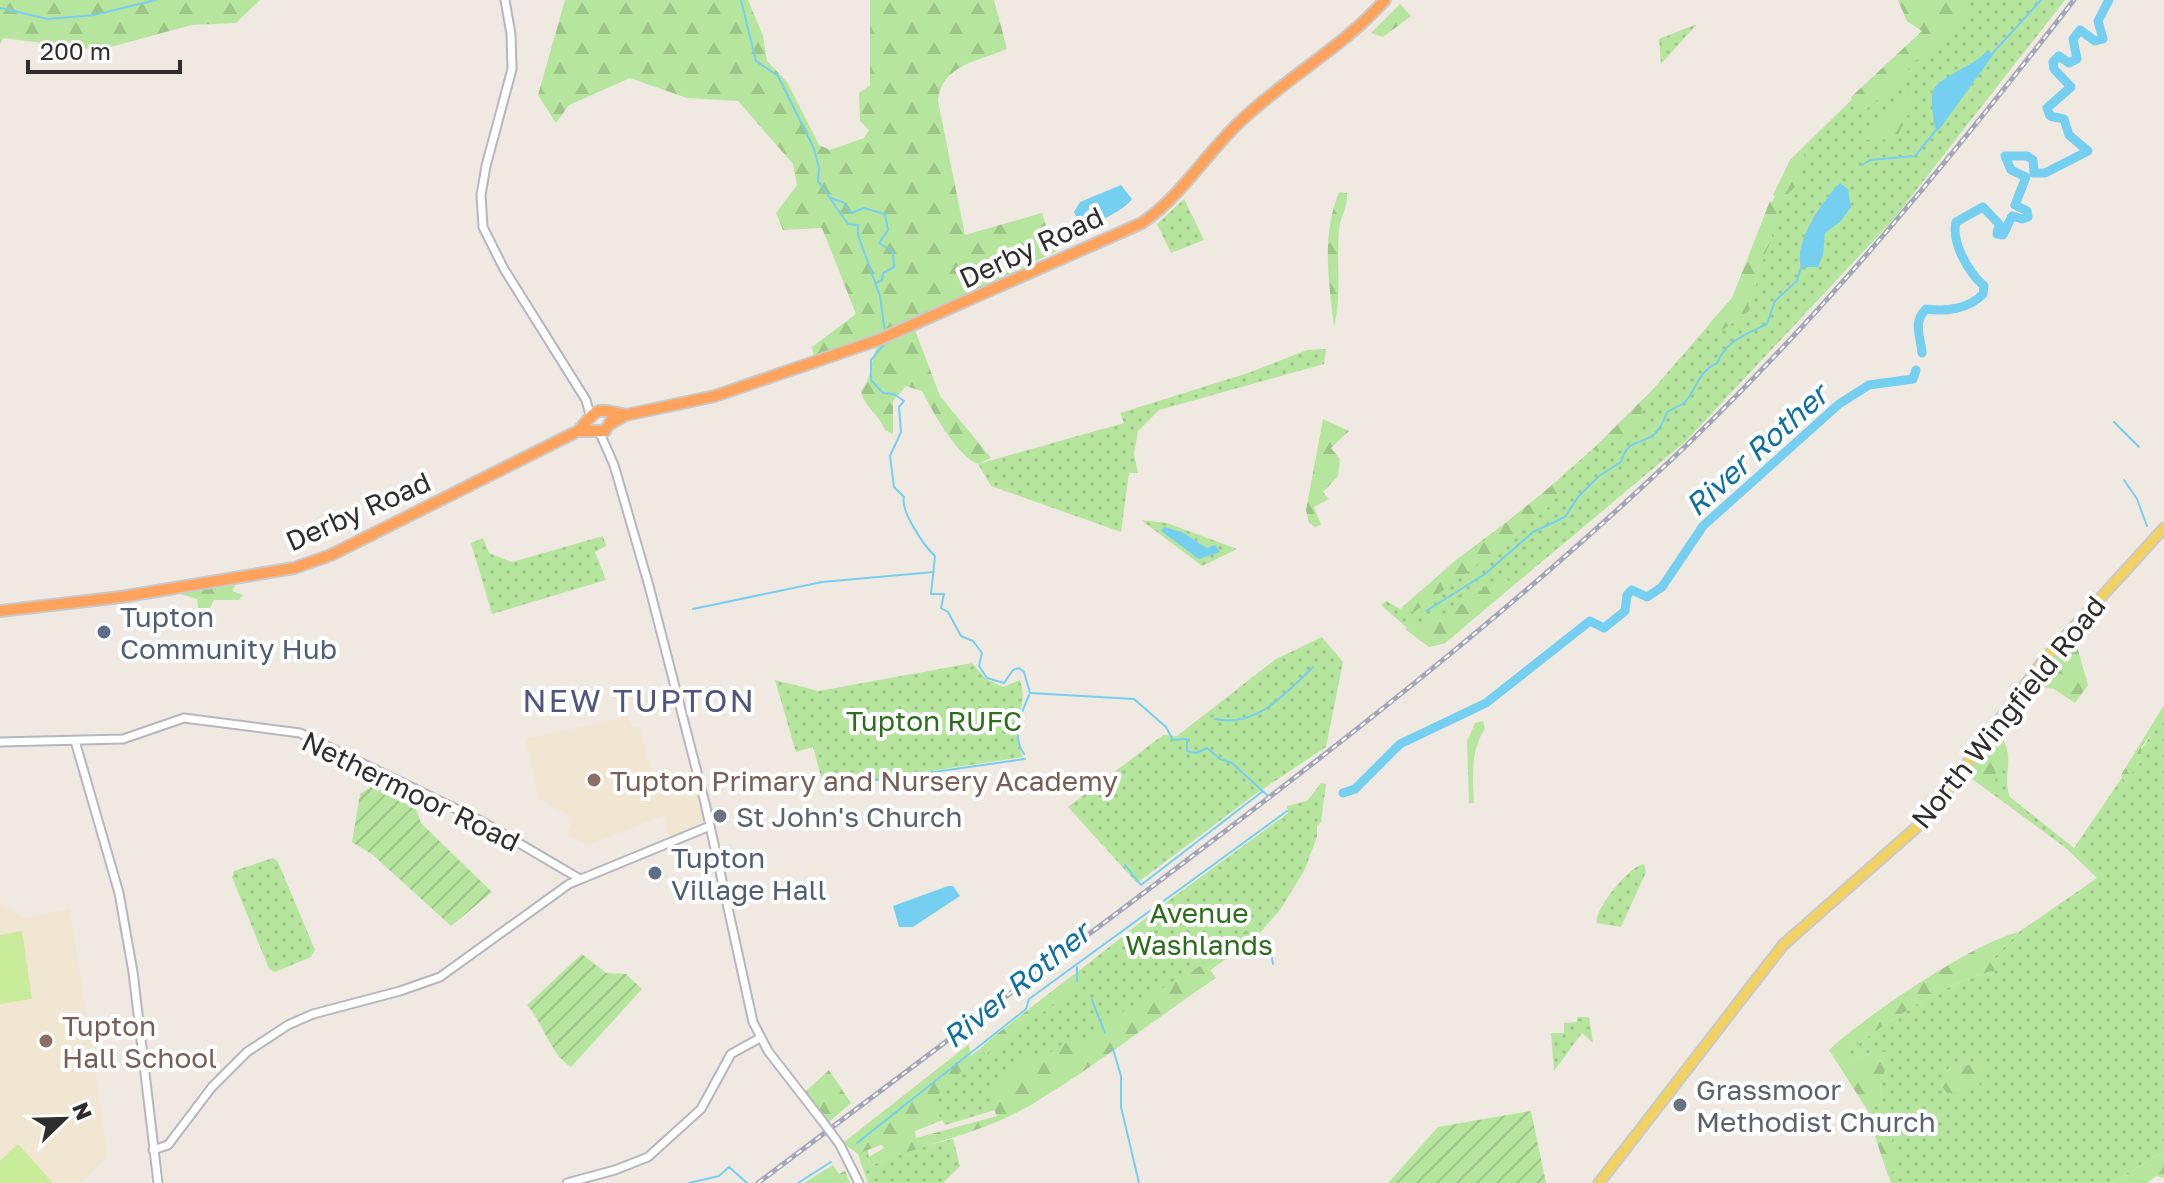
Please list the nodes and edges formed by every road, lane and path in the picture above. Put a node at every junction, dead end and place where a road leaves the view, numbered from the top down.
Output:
1 (505, 0) edge
2 (1385, 0) edge
3 (600, 421) junction
4 (2163, 530) edge
5 (0, 611) edge
6 (75, 741) junction
7 (0, 742) edge
8 (710, 826) junction
9 (584, 878) junction
10 (760, 1038) junction
11 (153, 1150) junction
12 (158, 1183) edge
13 (567, 1183) edge
14 (859, 1183) edge
15 (1599, 1183) edge

1 - 3 street
2 - 3 highway, Derby Road
3 - 5 highway, Derby Road
3 - 8 street
4 - 15 main road, North Wingfield Road
6 - 7 street, Nethermoor Road
6 - 9 street, Nethermoor Road
6 - 11 street
8 - 9 street
8 - 10 street
9 - 11 street
10 - 13 street
10 - 14 street, bridge
11 - 12 street

